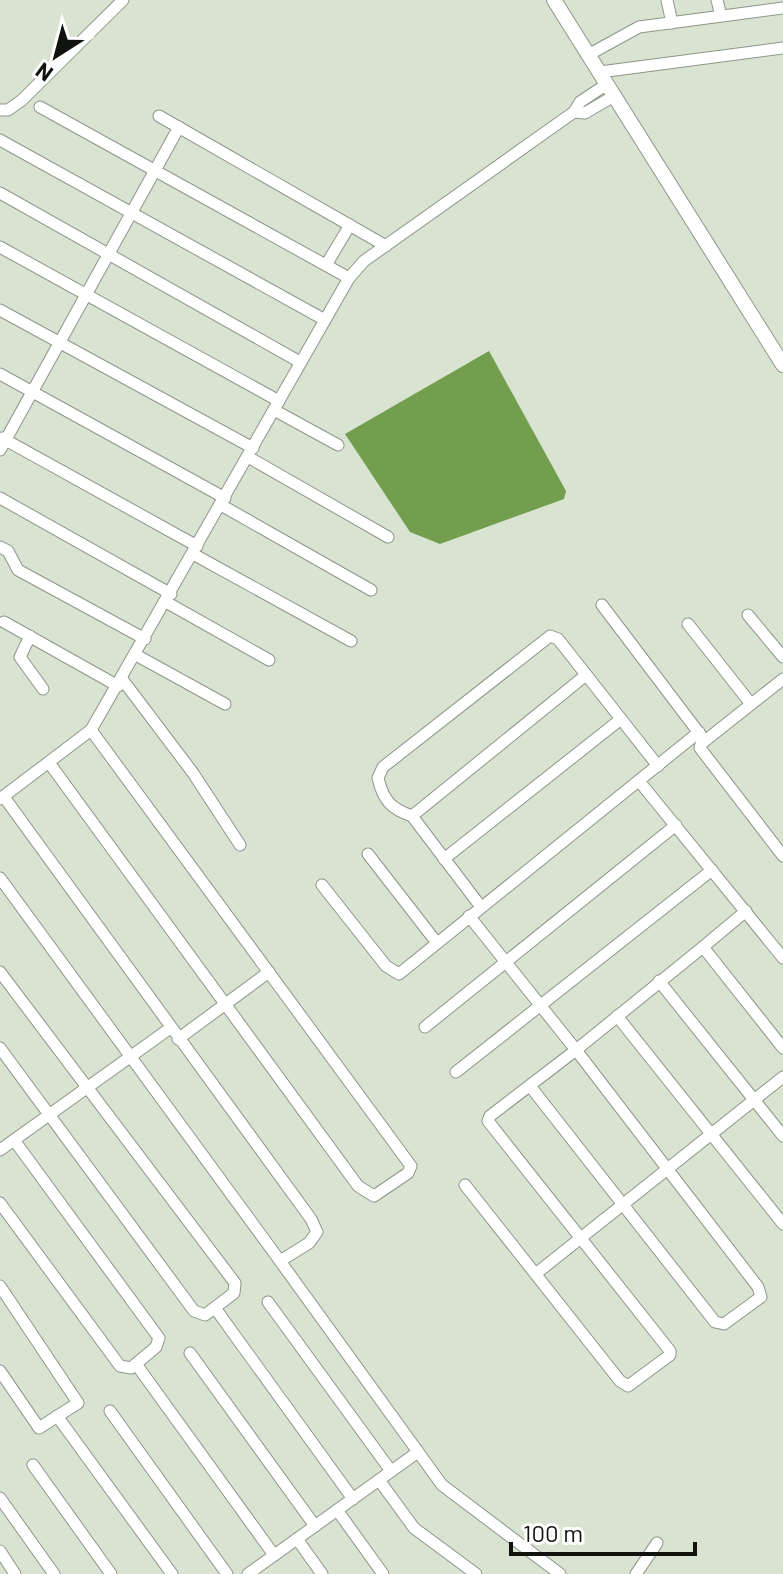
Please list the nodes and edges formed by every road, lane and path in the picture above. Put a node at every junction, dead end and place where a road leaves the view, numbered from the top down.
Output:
1 (123, 0) edge
2 (554, 0) edge
3 (667, 0) edge
4 (717, 0) edge
5 (746, 0) edge
6 (783, 8) edge
7 (754, 12) junction
8 (721, 16) junction
9 (672, 23) junction
10 (783, 48) edge
11 (588, 55) junction
12 (607, 84) junction
13 (40, 107) dead end
14 (0, 110) edge
15 (159, 116) dead end
16 (179, 127) junction
17 (0, 140) edge
18 (154, 170) junction
19 (0, 193) edge
20 (131, 212) junction
21 (350, 225) junction
22 (386, 246) junction
23 (0, 247) edge
24 (107, 254) junction
25 (326, 265) junction
26 (349, 278) junction
27 (85, 294) junction
28 (0, 310) edge
29 (325, 320) junction
30 (59, 342) junction
31 (300, 362) junction
32 (783, 365) edge
33 (0, 374) edge
34 (32, 391) junction
35 (277, 405) junction
36 (2, 442) edge
37 (338, 445) dead end
38 (250, 452) junction
39 (0, 498) edge
40 (223, 501) junction
41 (388, 537) dead end
42 (0, 547) edge
43 (195, 550) junction
44 (371, 590) dead end
45 (169, 598) junction
46 (602, 605) dead end
47 (748, 615) dead end
48 (4, 622) dead end
49 (688, 624) dead end
50 (30, 636) junction
51 (145, 639) junction
52 (351, 641) dead end
53 (136, 655) junction
54 (783, 657) edge
55 (269, 660) dead end
56 (586, 675) junction
57 (783, 679) edge
58 (120, 682) junction
59 (43, 689) dead end
60 (225, 704) dead end
61 (751, 704) junction
62 (621, 719) junction
63 (91, 730) junction
64 (702, 736) junction
65 (50, 764) junction
66 (658, 766) junction
67 (639, 781) junction
68 (2, 798) edge
69 (412, 816) junction
70 (676, 825) junction
71 (240, 845) dead end
72 (368, 854) dead end
73 (783, 856) edge
74 (444, 859) junction
75 (712, 870) junction
76 (0, 878) edge
77 (322, 885) dead end
78 (481, 907) junction
79 (746, 911) junction
80 (469, 916) junction
81 (437, 943) junction
82 (703, 947) junction
83 (783, 958) edge
84 (506, 961) junction
85 (0, 972) edge
86 (269, 972) junction
87 (659, 981) junction
88 (539, 1004) junction
89 (225, 1005) junction
90 (617, 1016) junction
91 (425, 1027) dead end
92 (169, 1029) junction
93 (178, 1039) junction
94 (0, 1048) edge
95 (783, 1048) edge
96 (576, 1050) junction
97 (129, 1057) junction
98 (456, 1072) dead end
99 (783, 1077) edge
100 (530, 1086) junction
101 (87, 1087) junction
102 (754, 1099) junction
103 (50, 1114) junction
104 (0, 1132) edge
105 (710, 1134) junction
106 (783, 1136) edge
107 (7, 1145) edge
108 (666, 1168) junction
109 (465, 1185) dead end
110 (0, 1203) edge
111 (622, 1203) junction
112 (783, 1224) edge
113 (578, 1237) junction
114 (280, 1261) junction
115 (538, 1272) junction
116 (0, 1286) edge
117 (268, 1302) dead end
118 (215, 1308) junction
119 (190, 1353) dead end
120 (136, 1364) junction
121 (0, 1371) edge
122 (110, 1411) dead end
123 (57, 1416) junction
124 (418, 1452) junction
125 (33, 1465) dead end
126 (391, 1471) junction
127 (379, 1480) junction
128 (0, 1498) edge
129 (353, 1499) junction
130 (337, 1510) junction
131 (315, 1526) junction
132 (297, 1539) junction
133 (657, 1543) dead end
134 (0, 1551) edge
135 (274, 1555) junction
136 (261, 1570) edge
137 (15, 1574) edge
138 (54, 1574) edge
139 (111, 1574) edge
140 (172, 1574) edge
141 (227, 1574) edge
142 (248, 1574) edge
143 (322, 1574) edge
144 (383, 1574) edge
145 (476, 1574) edge
146 (560, 1574) edge
147 (636, 1574) edge

1 - 14 street
2 - 11 street
3 - 9 street
4 - 8 street
5 - 7 street
6 - 7 street
7 - 8 street
8 - 9 street
9 - 11 street
10 - 12 street
11 - 12 street
12 - 22 street
12 - 32 street
13 - 18 street
15 - 16 street
16 - 18 street
16 - 21 street
17 - 20 street
18 - 20 street
18 - 25 street
19 - 24 street
20 - 24 street
20 - 29 street
21 - 22 street
21 - 25 street
22 - 26 street
23 - 27 street
24 - 27 street
24 - 31 street
25 - 26 street
26 - 29 street
27 - 30 street
27 - 35 street
28 - 30 street
29 - 31 street
30 - 34 street
30 - 38 street
31 - 35 street
33 - 34 street
34 - 36 street
34 - 40 street
35 - 37 street
35 - 38 street
36 - 43 street
38 - 40 street
38 - 41 street
39 - 45 street
40 - 43 street
40 - 44 street
42 - 51 street
43 - 45 street
43 - 52 street
45 - 51 street
45 - 55 street
46 - 64 street
47 - 54 street
48 - 50 street
49 - 61 street
50 - 58 street
50 - 59 street
51 - 53 street
53 - 58 street
53 - 60 street
56 - 62 street
56 - 69 street
56 - 69 street
57 - 61 street
58 - 63 street
58 - 71 street
61 - 64 street
62 - 66 street
62 - 74 street
63 - 65 street
63 - 86 street
64 - 66 street
64 - 73 street
65 - 68 street
65 - 89 street
66 - 67 street
67 - 70 street
67 - 78 street
68 - 92 street
69 - 74 street
70 - 75 street
70 - 84 street
72 - 81 street
74 - 78 street
75 - 79 street
75 - 88 street
76 - 97 street
77 - 81 street
78 - 80 street
79 - 82 street
79 - 83 street
80 - 81 street
80 - 84 street
82 - 87 street
82 - 95 street
84 - 88 street
84 - 91 street
85 - 101 street
86 - 89 street
86 - 89 street
87 - 90 street
87 - 102 street
88 - 96 street
88 - 98 street
89 - 93 street
90 - 96 street
90 - 105 street
92 - 93 street
92 - 97 street
93 - 114 street
94 - 103 street
96 - 100 street
96 - 108 street
97 - 101 street
97 - 114 street
99 - 102 street
100 - 111 street
100 - 113 street
101 - 103 street
101 - 118 street
102 - 105 street
102 - 106 street
103 - 107 street
103 - 118 street
104 - 107 street
105 - 108 street
105 - 112 street
107 - 120 street
108 - 111 street
108 - 111 street
109 - 115 street
110 - 120 street
111 - 113 street
113 - 115 street
113 - 115 street
114 - 124 street
116 - 123 street
117 - 126 street
118 - 129 street
119 - 131 street
120 - 135 street
121 - 123 street
122 - 141 street
123 - 140 street
124 - 126 street
124 - 146 street
125 - 139 street
126 - 127 street
127 - 129 street
127 - 145 street
128 - 138 street
129 - 130 street
130 - 131 street
130 - 144 street
131 - 132 street
132 - 135 street
132 - 143 street
133 - 147 street
134 - 137 street
135 - 136 street
136 - 142 street

